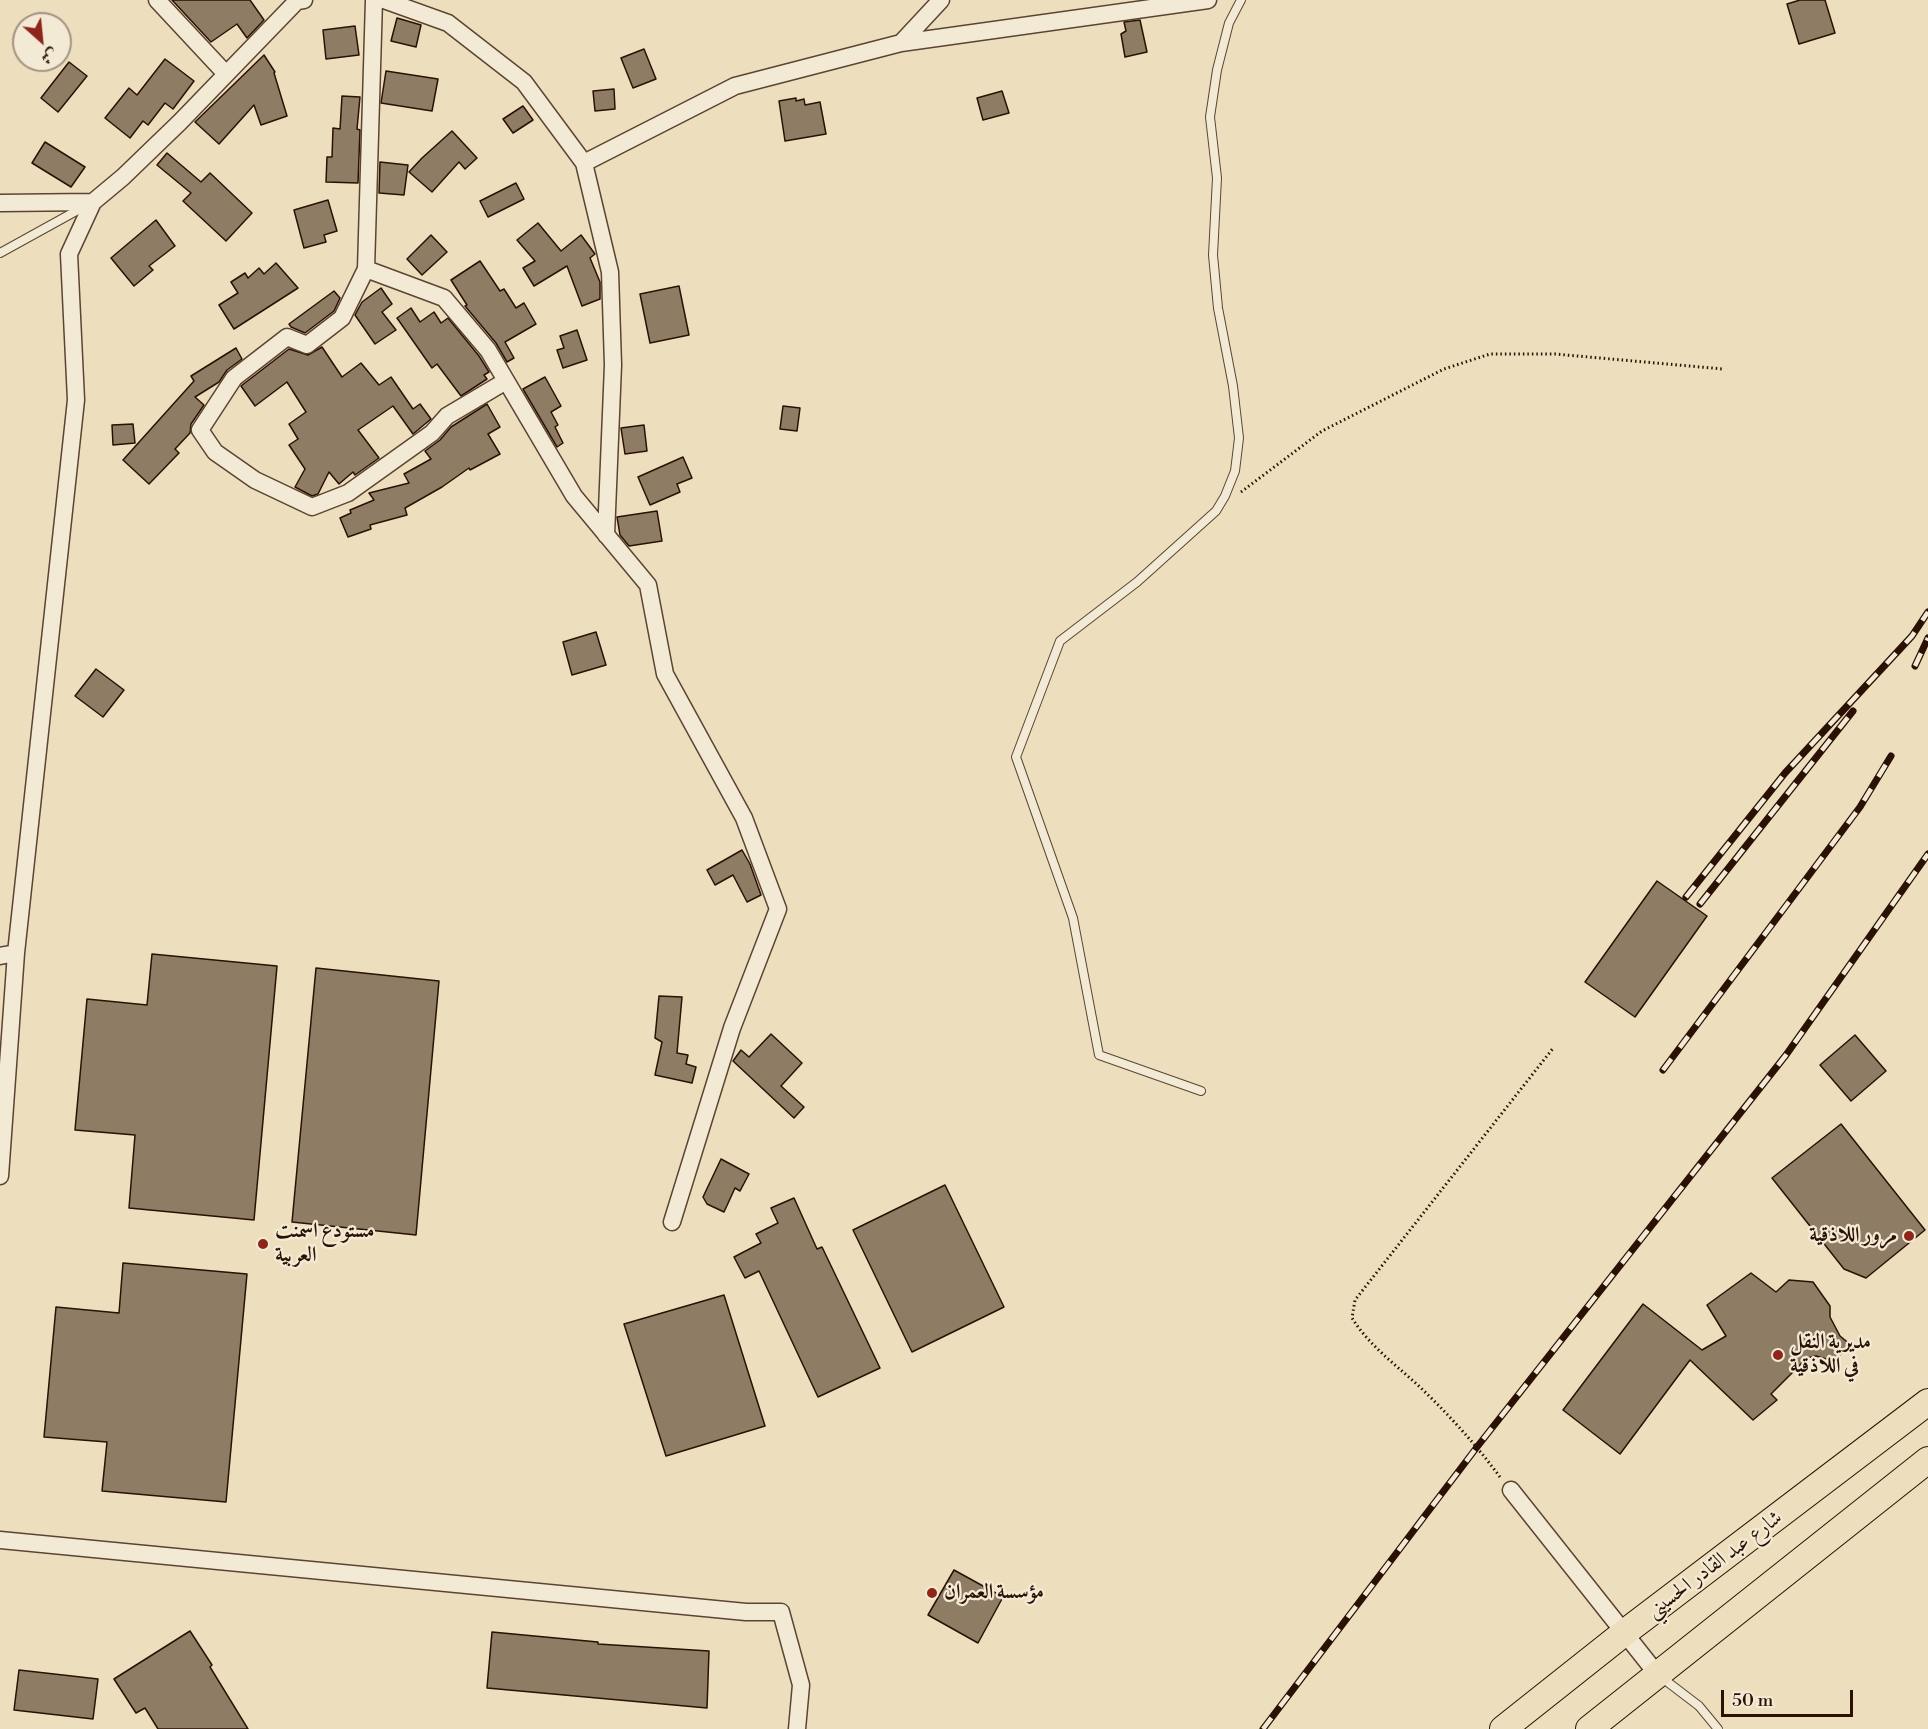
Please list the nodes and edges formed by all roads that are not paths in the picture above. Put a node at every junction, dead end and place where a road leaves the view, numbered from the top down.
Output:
1 (157, 0) edge
2 (304, 0) edge
3 (374, 0) edge
4 (384, 0) edge
5 (941, 0) edge
6 (1208, 0) edge
7 (1240, 0) edge
8 (902, 43) junction
9 (226, 74) junction
10 (584, 163) junction
11 (93, 202) junction
12 (0, 203) edge
13 (0, 253) edge
14 (366, 269) junction
15 (506, 381) junction
16 (606, 535) junction
17 (8, 955) edge
18 (1201, 1091) dead end
19 (3, 1104) edge
20 (0, 1176) edge
21 (672, 1222) dead end
22 (1928, 1402) edge
23 (1928, 1460) edge
24 (1510, 1490) road end
25 (0, 1540) edge
26 (1624, 1634) junction
27 (1657, 1674) junction
28 (797, 1729) edge
29 (1503, 1729) edge
30 (1589, 1729) edge
31 (1718, 1729) edge

1 - 9 street
2 - 9 street
3 - 14 street
4 - 10 street
5 - 8 street
6 - 8 street
7 - 18 lane
8 - 10 street
9 - 11 street
10 - 16 street
11 - 12 street
11 - 13 lane
11 - 17 street
14 - 15 street
14 - 15 street
15 - 16 street
16 - 21 street
17 - 19 street
19 - 20 street
22 - 26 main road, شارع عبد القادر الحسيني
23 - 27 main road
24 - 26 street
25 - 28 street
26 - 27 street
26 - 29 main road, شارع عبد القادر الحسيني
27 - 30 main road
27 - 31 lane

